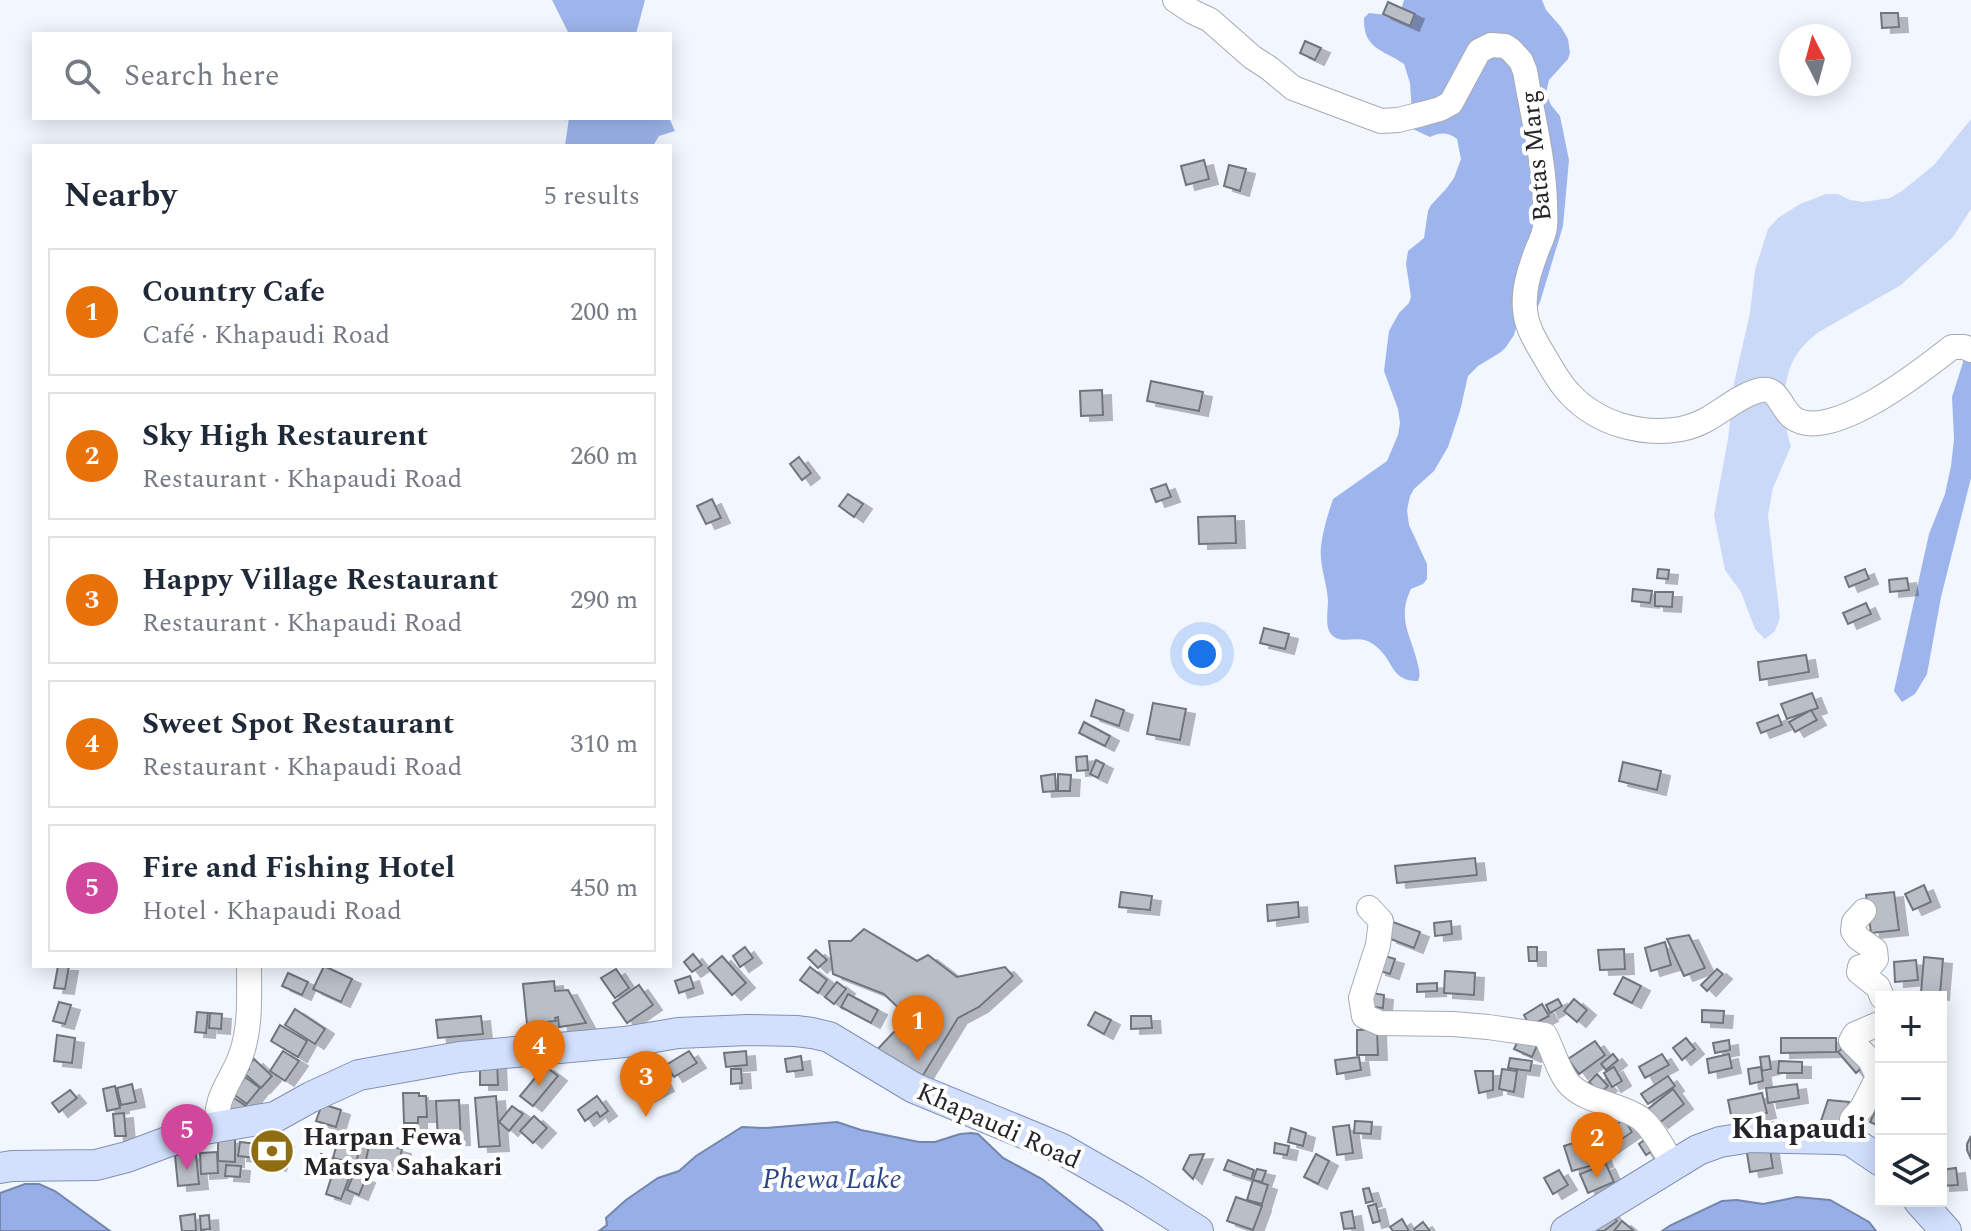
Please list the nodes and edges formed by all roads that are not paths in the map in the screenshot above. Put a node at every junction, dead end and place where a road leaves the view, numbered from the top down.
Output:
1 (1175, 0) edge
2 (1971, 350) edge
3 (1369, 908) dead end
4 (1864, 911) dead end
5 (249, 968) edge
6 (1881, 991) edge
7 (1875, 1026) edge
8 (218, 1127) junction
9 (1850, 1140) junction
10 (1875, 1157) edge
11 (1673, 1164) junction
12 (0, 1168) edge
13 (1924, 1207) edge
14 (1198, 1231) edge
15 (1566, 1231) edge
16 (1946, 1231) edge

1 - 2 street, Batas Marg
3 - 11 street
4 - 6 street
5 - 8 street
7 - 9 street
8 - 12 main road, Khapaudi Road
8 - 14 main road, Khapaudi Road
9 - 10 main road
9 - 11 main road
11 - 15 main road
13 - 16 main road

